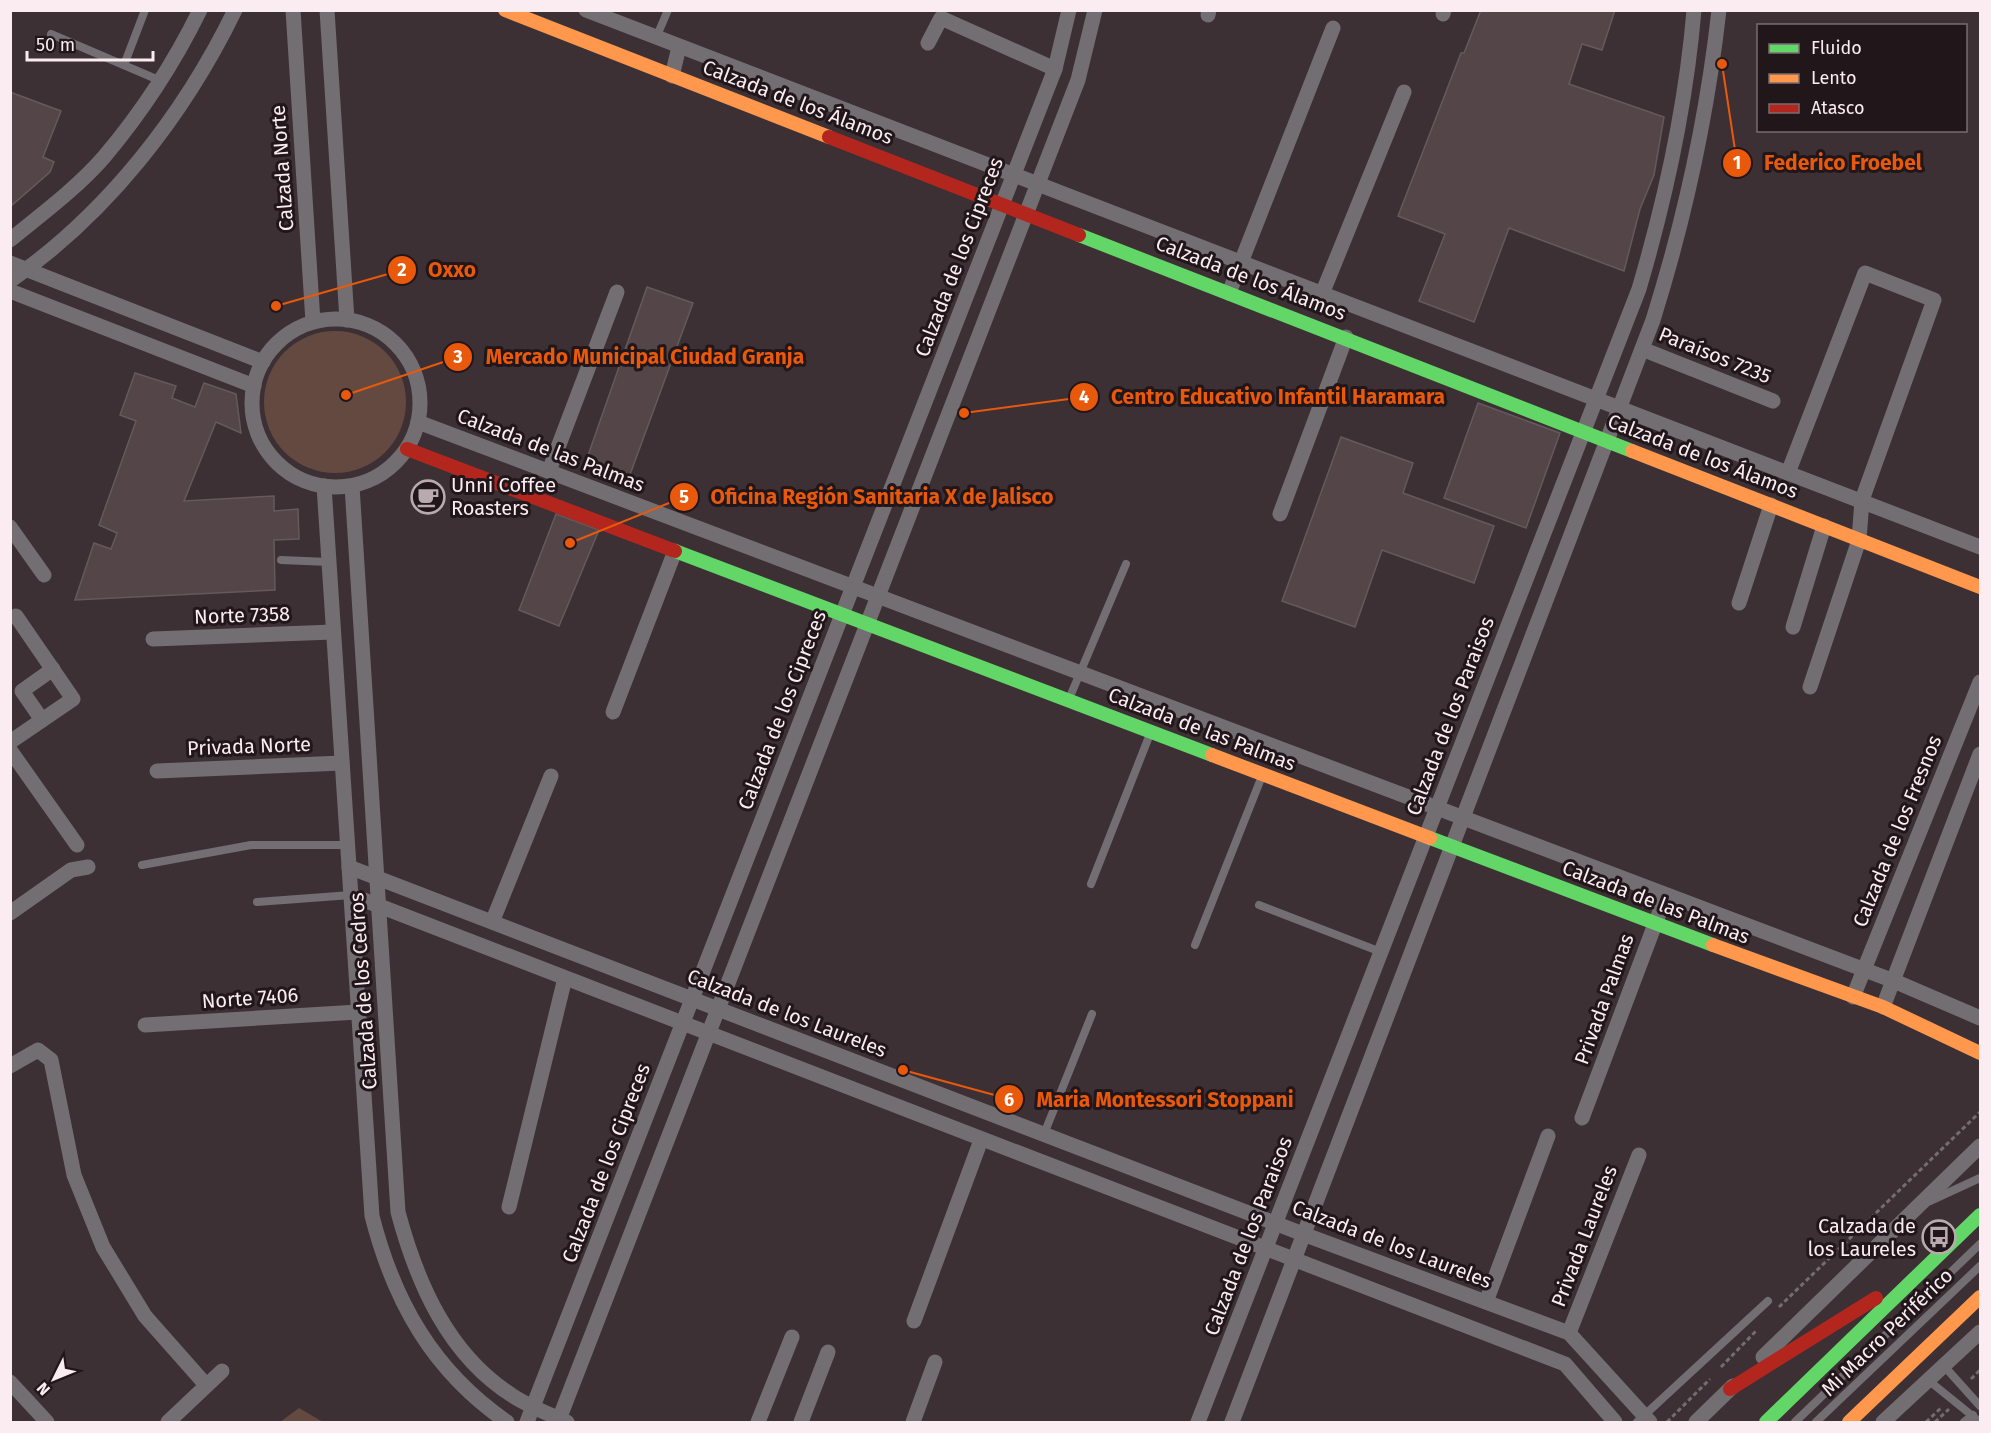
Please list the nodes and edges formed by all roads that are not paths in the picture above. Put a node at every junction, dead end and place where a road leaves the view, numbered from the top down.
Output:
1 (145, 10) edge
2 (200, 10) edge
3 (235, 10) edge
4 (293, 10) edge
5 (327, 10) edge
6 (505, 10) edge
7 (586, 10) edge
8 (668, 10) edge
9 (1069, 10) edge
10 (1095, 10) edge
11 (1694, 10) edge
12 (1719, 10) edge
13 (1333, 28) dead end
14 (51, 34) dead end
15 (656, 38) junction
16 (928, 43) dead end
17 (680, 47) junction
18 (124, 65) junction
19 (1055, 69) junction
20 (672, 76) junction
21 (161, 81) junction
22 (1404, 92) dead end
23 (1678, 130) junction
24 (1701, 133) junction
25 (1013, 175) junction
26 (1038, 185) junction
27 (1002, 205) junction
28 (1027, 214) junction
29 (1655, 232) junction
30 (1678, 237) junction
31 (10, 240) edge
32 (10, 263) edge
33 (1241, 263) junction
34 (27, 269) junction
35 (10, 281) edge
36 (10, 291) edge
37 (617, 292) dead end
38 (1229, 293) junction
39 (1322, 294) junction
40 (347, 320) junction
41 (313, 322) junction
42 (1346, 337) junction
43 (1642, 349) junction
44 (263, 362) junction
45 (254, 386) junction
46 (1596, 399) junction
47 (1773, 401) dead end
48 (1619, 408) junction
49 (418, 422) junction
50 (1584, 432) junction
51 (1606, 441) junction
52 (407, 449) junction
53 (549, 471) junction
54 (1788, 473) junction
55 (324, 486) junction
56 (352, 486) junction
57 (1862, 500) junction
58 (1771, 505) junction
59 (1280, 514) dead end
60 (1824, 526) junction
61 (10, 527) edge
62 (1859, 540) junction
63 (1980, 547) edge
64 (675, 551) junction
65 (281, 561) dead end
66 (329, 562) junction
67 (1126, 564) dead end
68 (44, 574) dead end
69 (853, 586) junction
70 (1980, 587) edge
71 (879, 597) junction
72 (1739, 603) dead end
73 (842, 615) junction
74 (16, 616) dead end
75 (868, 625) junction
76 (1793, 627) dead end
77 (333, 633) junction
78 (153, 639) dead end
79 (53, 669) junction
80 (1078, 673) junction
81 (1810, 687) dead end
82 (1979, 689) edge
83 (1068, 700) junction
84 (613, 712) dead end
85 (42, 720) junction
86 (1151, 732) junction
87 (10, 742) edge
88 (10, 750) edge
89 (1980, 754) edge
90 (342, 763) junction
91 (157, 771) dead end
92 (1262, 774) junction
93 (551, 776) dead end
94 (1437, 808) junction
95 (1462, 818) junction
96 (1426, 837) junction
97 (77, 845) dead end
98 (347, 845) junction
99 (1452, 846) junction
100 (142, 865) dead end
101 (88, 867) dead end
102 (349, 867) junction
103 (377, 878) junction
104 (1091, 884) dead end
105 (351, 895) junction
106 (1666, 895) junction
107 (257, 902) dead end
108 (1259, 905) dead end
109 (379, 906) junction
110 (10, 913) edge
111 (493, 920) junction
112 (1655, 924) junction
113 (541, 939) junction
114 (1195, 945) dead end
115 (1381, 952) junction
116 (531, 965) junction
117 (1864, 970) junction
118 (564, 978) junction
119 (383, 979) junction
120 (1894, 981) junction
121 (356, 985) junction
122 (1853, 997) junction
123 (692, 999) junction
124 (1883, 1007) junction
125 (720, 1009) junction
126 (358, 1012) junction
127 (1092, 1014) dead end
128 (1980, 1018) edge
129 (682, 1024) junction
130 (145, 1025) dead end
131 (710, 1034) junction
132 (1980, 1053) edge
133 (10, 1066) edge
134 (1582, 1118) dead end
135 (1044, 1134) junction
136 (1548, 1136) dead end
137 (981, 1140) junction
138 (1980, 1146) edge
139 (1080, 1148) junction
140 (1639, 1155) dead end
141 (1071, 1175) junction
142 (1980, 1178) edge
143 (1919, 1205) junction
144 (509, 1207) dead end
145 (1980, 1215) edge
146 (1275, 1223) junction
147 (1303, 1234) junction
148 (1980, 1244) edge
149 (1265, 1250) junction
150 (1293, 1261) junction
151 (1980, 1266) edge
152 (1921, 1270) junction
153 (1980, 1297) edge
154 (1768, 1301) dead end
155 (1486, 1302) junction
156 (914, 1321) dead end
157 (1980, 1332) edge
158 (1569, 1333) junction
159 (792, 1337) dead end
160 (828, 1352) dead end
161 (935, 1362) dead end
162 (1944, 1366) junction
163 (222, 1371) dead end
164 (1928, 1380) junction
165 (10, 1382) edge
166 (206, 1385) junction
167 (1730, 1389) junction
168 (1980, 1406) edge
169 (534, 1407) junction
170 (1973, 1415) junction
171 (1643, 1420) edge
172 (562, 1421) edge
173 (47, 1422) edge
174 (168, 1422) edge
175 (507, 1422) edge
176 (527, 1422) edge
177 (759, 1422) edge
178 (801, 1422) edge
179 (913, 1422) edge
180 (1198, 1422) edge
181 (1232, 1422) edge
182 (1615, 1422) edge
183 (1696, 1422) edge
184 (1766, 1422) edge
185 (1795, 1422) edge
186 (1816, 1422) edge
187 (1849, 1422) edge
188 (1883, 1422) edge
189 (1964, 1422) edge
190 (1980, 1422) edge

1 - 18 lane
2 - 21 street
3 - 34 street
4 - 41 street, Calzada Norte
5 - 40 street
6 - 20 main road, Calzada de los Álamos
7 - 15 street, Calzada de los Álamos
8 - 15 lane
9 - 19 street, Calzada de los Cipreces
10 - 26 street
11 - 23 street, Calzada de los Paraisos
12 - 24 street
13 - 33 street
14 - 18 lane
15 - 17 street, Calzada de los Álamos
16 - 19 street
17 - 20 street
17 - 25 street, Calzada de los Álamos
18 - 21 lane
19 - 25 street, Calzada de los Cipreces
20 - 27 main road, Calzada de los Álamos
21 - 31 street
22 - 39 street
23 - 24 street
23 - 29 street, Calzada de los Paraisos
24 - 30 street
25 - 26 street, Calzada de los Álamos
25 - 27 street, Calzada de los Cipreces
26 - 28 street
26 - 33 street, Calzada de los Álamos
27 - 28 main road, Calzada de los Álamos
27 - 69 street, Calzada de los Cipreces
28 - 38 main road, Calzada de los Álamos
28 - 71 street
29 - 30 street
29 - 46 street, Calzada de los Paraisos
30 - 43 street
32 - 34 street
33 - 38 street
33 - 39 street, Calzada de los Álamos
34 - 35 street
34 - 44 street
36 - 45 street
37 - 53 street
38 - 42 main road, Calzada de los Álamos
39 - 46 street, Calzada de los Álamos
40 - 41 street
40 - 49 street
41 - 44 street
42 - 50 main road, Calzada de los Álamos
42 - 59 street
43 - 47 street, Paraísos 7235
43 - 48 street
44 - 45 street
45 - 55 street
46 - 48 street, Calzada de los Álamos
46 - 50 street, Calzada de los Paraisos
48 - 51 street
48 - 54 street, Calzada de los Álamos
49 - 52 street
49 - 53 street, Calzada de las Palmas
50 - 51 main road, Calzada de los Álamos
50 - 94 street, Calzada de los Paraisos
51 - 58 main road, Calzada de los Álamos
51 - 95 street
52 - 56 street
52 - 64 main road, Calzada de las Palmas
53 - 69 street, Calzada de las Palmas
54 - 57 street, Calzada de los Álamos
54 - 57 street
55 - 56 street
55 - 66 street, Calzada de los Cedros
56 - 103 street, Calzada de los Cedros
57 - 62 street
57 - 63 street, Calzada de los Álamos
58 - 60 main road, Calzada de los Álamos
58 - 72 street
60 - 62 main road, Calzada de los Álamos
60 - 76 street
61 - 68 street
62 - 70 main road, Calzada de los Álamos
62 - 81 street
64 - 73 main road, Calzada de las Palmas
64 - 84 street
65 - 66 lane
66 - 77 street, Calzada de los Cedros
67 - 80 lane
69 - 71 street, Calzada de las Palmas
69 - 73 street, Calzada de los Cipreces
71 - 75 street
71 - 80 street, Calzada de las Palmas
73 - 75 main road, Calzada de las Palmas
73 - 123 street, Calzada de los Cipreces
74 - 79 street
75 - 83 main road, Calzada de las Palmas
75 - 125 street
77 - 78 street, Norte 7358
77 - 90 street, Calzada de los Cedros
79 - 85 street
79 - 85 street
80 - 83 lane
80 - 94 street, Calzada de las Palmas
82 - 117 street, Calzada de los Fresnos
83 - 86 main road, Calzada de las Palmas
85 - 87 street
86 - 92 main road, Calzada de las Palmas
86 - 104 lane
88 - 97 street
89 - 120 street
90 - 91 street, Privada Norte
90 - 98 street, Calzada de los Cedros
92 - 96 main road, Calzada de las Palmas
92 - 114 lane
93 - 111 street
94 - 95 street, Calzada de las Palmas
94 - 96 street, Calzada de los Paraisos
95 - 99 street
95 - 106 street, Calzada de las Palmas
96 - 99 main road, Calzada de las Palmas
96 - 115 street, Calzada de los Paraisos
98 - 100 lane
98 - 102 street, Calzada de los Cedros
99 - 112 main road, Calzada de las Palmas
99 - 147 street
101 - 110 street
102 - 103 street, Calzada de los Laureles
102 - 105 street, Calzada de los Cedros
103 - 109 street, Calzada de los Cedros
103 - 111 street, Calzada de los Laureles
105 - 107 lane
105 - 109 street
105 - 121 street, Calzada de los Cedros
106 - 112 street, Privada Palmas
106 - 117 street, Calzada de las Palmas
108 - 115 lane
109 - 116 street
109 - 119 street, Calzada de los Cedros
111 - 113 street, Calzada de los Laureles
112 - 122 main road, Calzada de las Palmas
112 - 134 street, Privada Palmas
113 - 116 street
113 - 123 street, Calzada de los Laureles
115 - 146 street, Calzada de los Paraisos
116 - 118 street
117 - 120 street, Calzada de las Palmas
117 - 122 street, Calzada de los Fresnos
118 - 129 street
118 - 144 street
119 - 121 street
119 - 169 street, Calzada de los Cedros
120 - 124 street
120 - 128 street, Calzada de las Palmas
121 - 126 street, Calzada de los Cedros
122 - 124 main road, Calzada de las Palmas
123 - 125 street, Calzada de los Laureles
123 - 129 street, Calzada de los Cipreces
124 - 132 main road, Calzada de las Palmas
125 - 131 street
125 - 135 street, Calzada de los Laureles
126 - 130 street, Norte 7406
126 - 175 street, Calzada de los Cedros
127 - 135 lane
129 - 131 street
129 - 169 street, Calzada de los Cipreces
131 - 137 street
131 - 172 street
133 - 166 street
135 - 139 street, Calzada de los Laureles
136 - 155 street
137 - 141 street
137 - 156 street
138 - 143 street
139 - 141 street
139 - 146 street, Calzada de los Laureles
140 - 158 street, Privada Laureles
141 - 149 street
142 - 143 lane
143 - 167 street
145 - 152 main road
146 - 147 street, Calzada de los Laureles
146 - 149 street, Calzada de los Paraisos
147 - 150 street
147 - 155 street, Calzada de los Laureles
148 - 185 lane
149 - 150 street
149 - 180 street, Calzada de los Paraisos
150 - 181 street
150 - 182 street
151 - 186 lane, Mi Macro Periférico
152 - 167 main road
152 - 184 main road
153 - 187 main road
154 - 171 lane
155 - 158 street, Calzada de los Laureles
157 - 162 street
158 - 171 street, Calzada de los Laureles
159 - 177 street
160 - 178 street
161 - 179 street
162 - 164 street
162 - 168 lane
163 - 166 street
164 - 170 lane
164 - 188 street
165 - 173 street
166 - 174 street
167 - 183 street
169 - 172 street, Calzada de los Cedros
169 - 176 street, Calzada de los Cipreces
170 - 189 lane
170 - 190 lane

